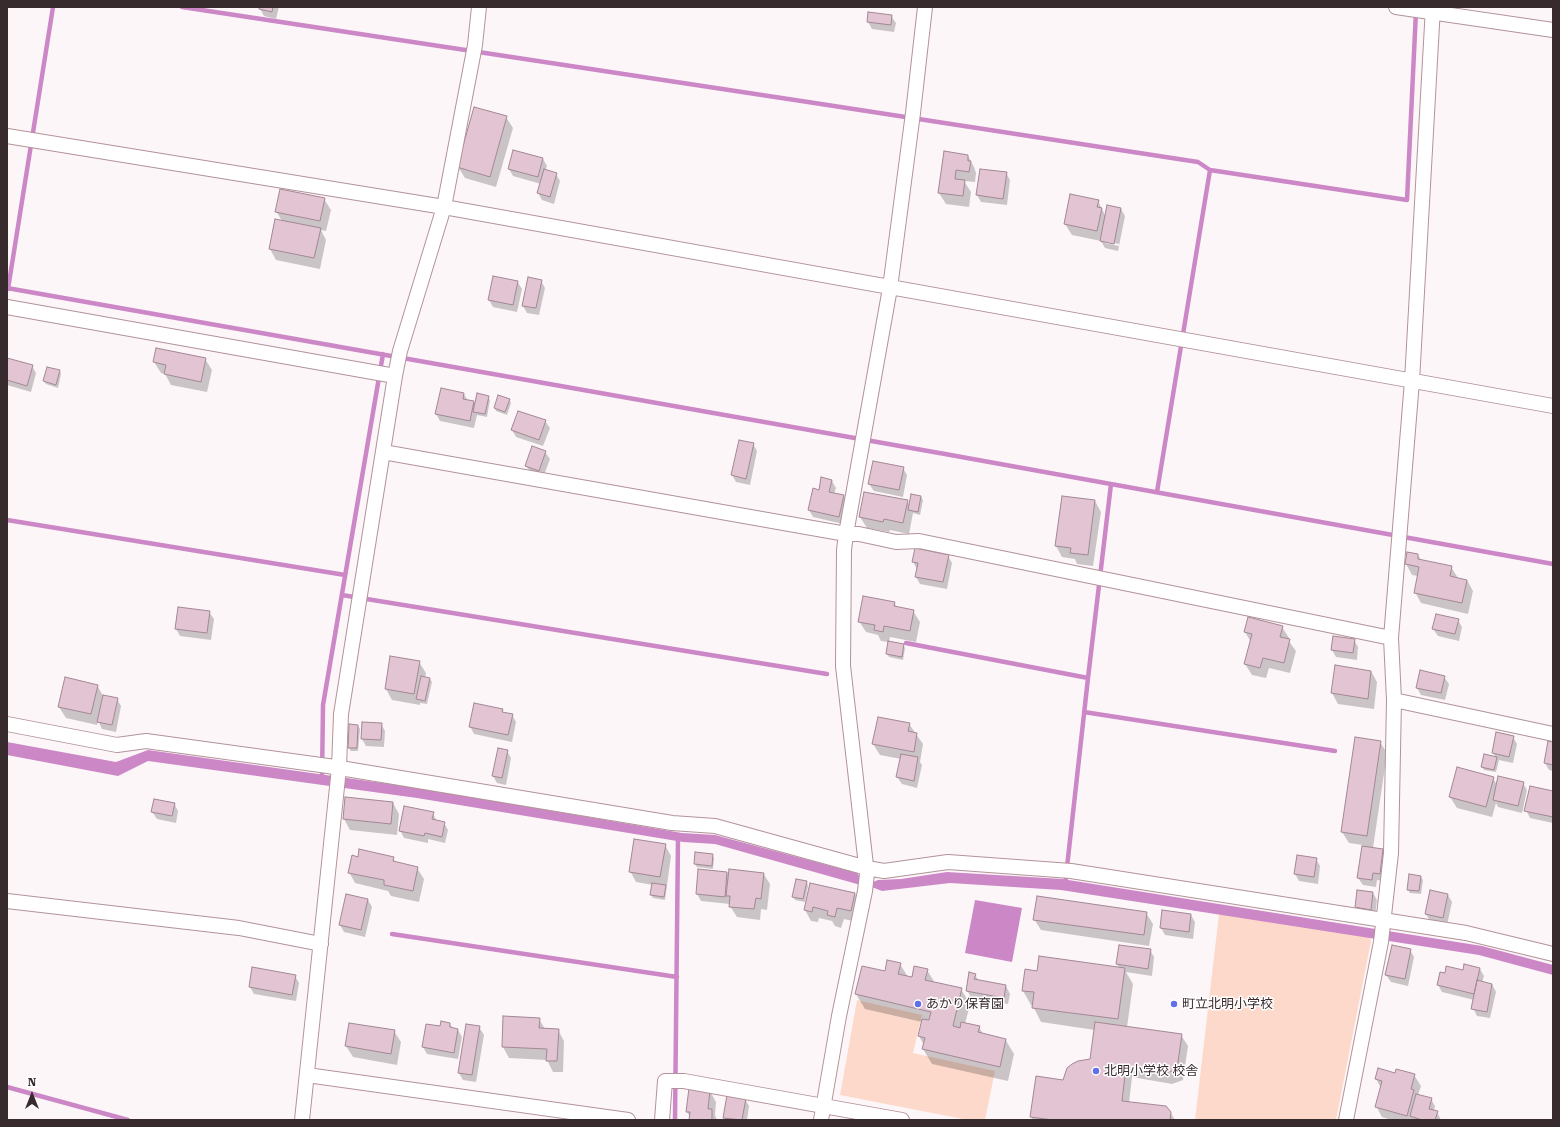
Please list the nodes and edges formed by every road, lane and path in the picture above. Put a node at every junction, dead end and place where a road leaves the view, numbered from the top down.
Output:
1 (480, 7) edge
2 (925, 7) edge
3 (1419, 9) edge
4 (1553, 30) edge
5 (7, 136) edge
6 (444, 207) junction
7 (890, 288) junction
8 (7, 307) edge
9 (390, 367) junction
10 (1412, 381) junction
11 (1553, 406) edge
12 (383, 452) junction
13 (846, 534) junction
14 (1391, 638) junction
15 (1394, 700) junction
16 (7, 724) edge
17 (1553, 734) edge
18 (332, 772) junction
19 (867, 871) junction
20 (7, 901) edge
21 (1383, 923) junction
22 (321, 944) junction
23 (1553, 954) edge
24 (307, 1075) junction
25 (823, 1106) junction
26 (302, 1120) edge
27 (628, 1120) edge
28 (662, 1120) edge
29 (821, 1120) edge
30 (902, 1120) edge
31 (1346, 1120) edge

1 - 6 street
2 - 7 street
3 - 4 street
3 - 10 street
5 - 6 street
6 - 7 street
6 - 9 street
7 - 10 street
7 - 13 street
8 - 9 street
9 - 12 street
10 - 11 street
10 - 14 street
12 - 13 street
12 - 18 street
13 - 14 street
13 - 19 street
14 - 15 street
15 - 17 street
15 - 21 street
16 - 18 street
18 - 19 street
18 - 22 street
19 - 21 street
19 - 25 street
20 - 22 street
21 - 23 street
21 - 31 street
22 - 24 street
24 - 26 street
24 - 27 street
25 - 28 street
25 - 29 street
25 - 30 street

